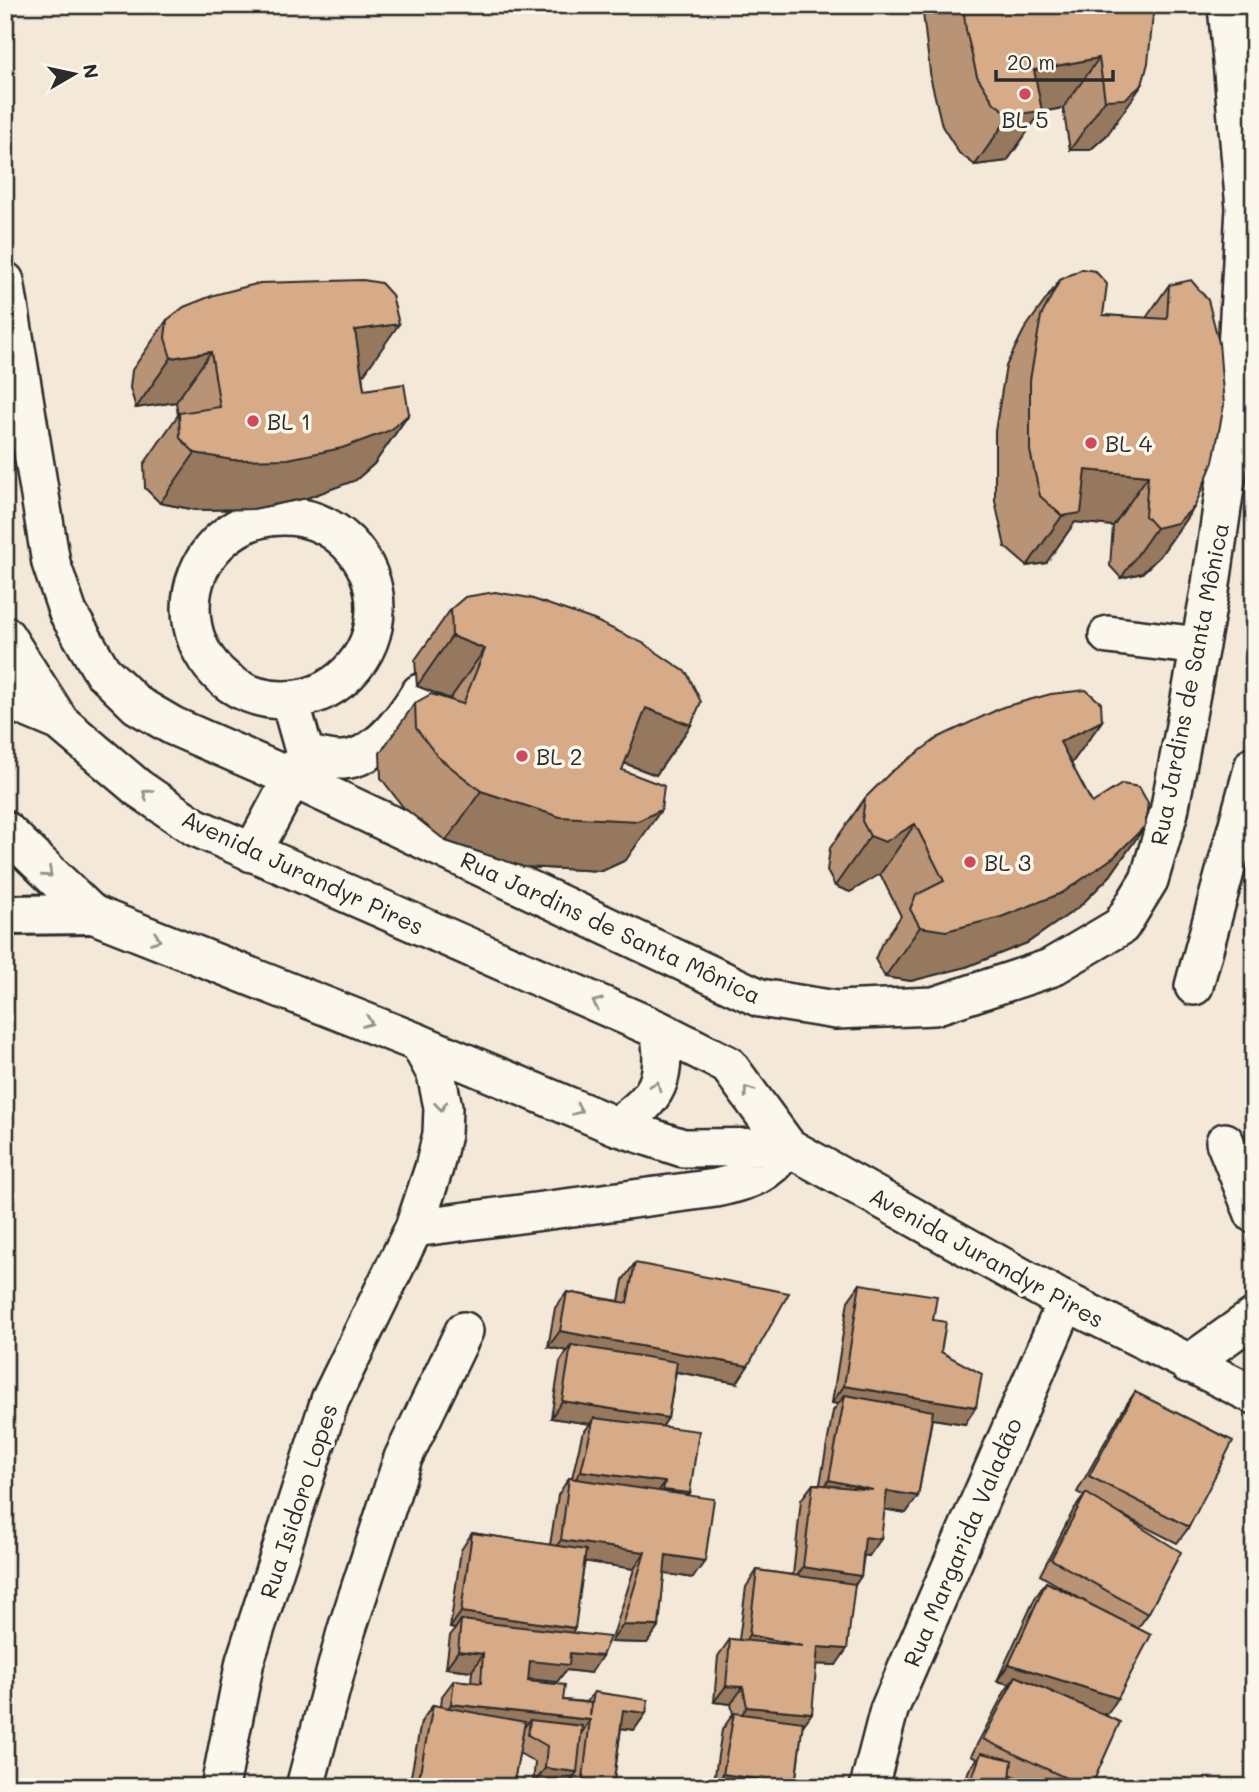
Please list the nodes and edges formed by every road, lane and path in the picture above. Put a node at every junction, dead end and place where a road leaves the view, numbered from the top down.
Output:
1 (1227, 5) edge
2 (5, 281) edge
3 (5, 635) edge
4 (1108, 635) dead end
5 (1200, 646) junction
6 (420, 692) dead end
7 (290, 701) junction
8 (6, 702) edge
9 (60, 722) junction
10 (1254, 765) edge
11 (298, 766) junction
12 (5, 830) edge
13 (251, 853) junction
14 (92, 914) junction
15 (5, 915) edge
16 (1194, 986) dead end
17 (659, 1030) junction
18 (419, 1042) junction
19 (616, 1126) junction
20 (1225, 1142) dead end
21 (788, 1146) junction
22 (1254, 1214) edge
23 (414, 1228) junction
24 (1066, 1302) junction
25 (1254, 1317) edge
26 (464, 1331) dead end
27 (1188, 1364) junction
28 (1254, 1395) edge
29 (220, 1787) edge
30 (305, 1787) edge
31 (869, 1787) edge

1 - 5 street, Rua Jardins de Santa Mônica
2 - 11 street, Rua Jardins de Santa Mônica
3 - 9 street, Avenida Jurandyr Pires
4 - 5 street
5 - 11 street, Rua Jardins de Santa Mônica
6 - 11 street
7 - 7 street
7 - 11 street
8 - 9 street
13 -> 9 street, Avenida Jurandyr Pires
10 - 16 street
11 - 13 street
12 -> 14 street
17 -> 13 street, Avenida Jurandyr Pires
14 - 15 main road
14 -> 18 street
19 -> 17 street
21 -> 17 street, Avenida Jurandyr Pires
18 -> 19 street
18 -> 23 street, Rua Isidoro Lopes
19 - 21 street
20 - 22 street
21 - 23 street
21 - 24 street, Avenida Jurandyr Pires
23 - 29 street, Rua Isidoro Lopes
24 - 27 street, Avenida Jurandyr Pires
24 - 31 street, Rua Margarida Valadão
25 - 27 street
26 - 30 street
27 - 28 street, Avenida Jurandyr Pires

